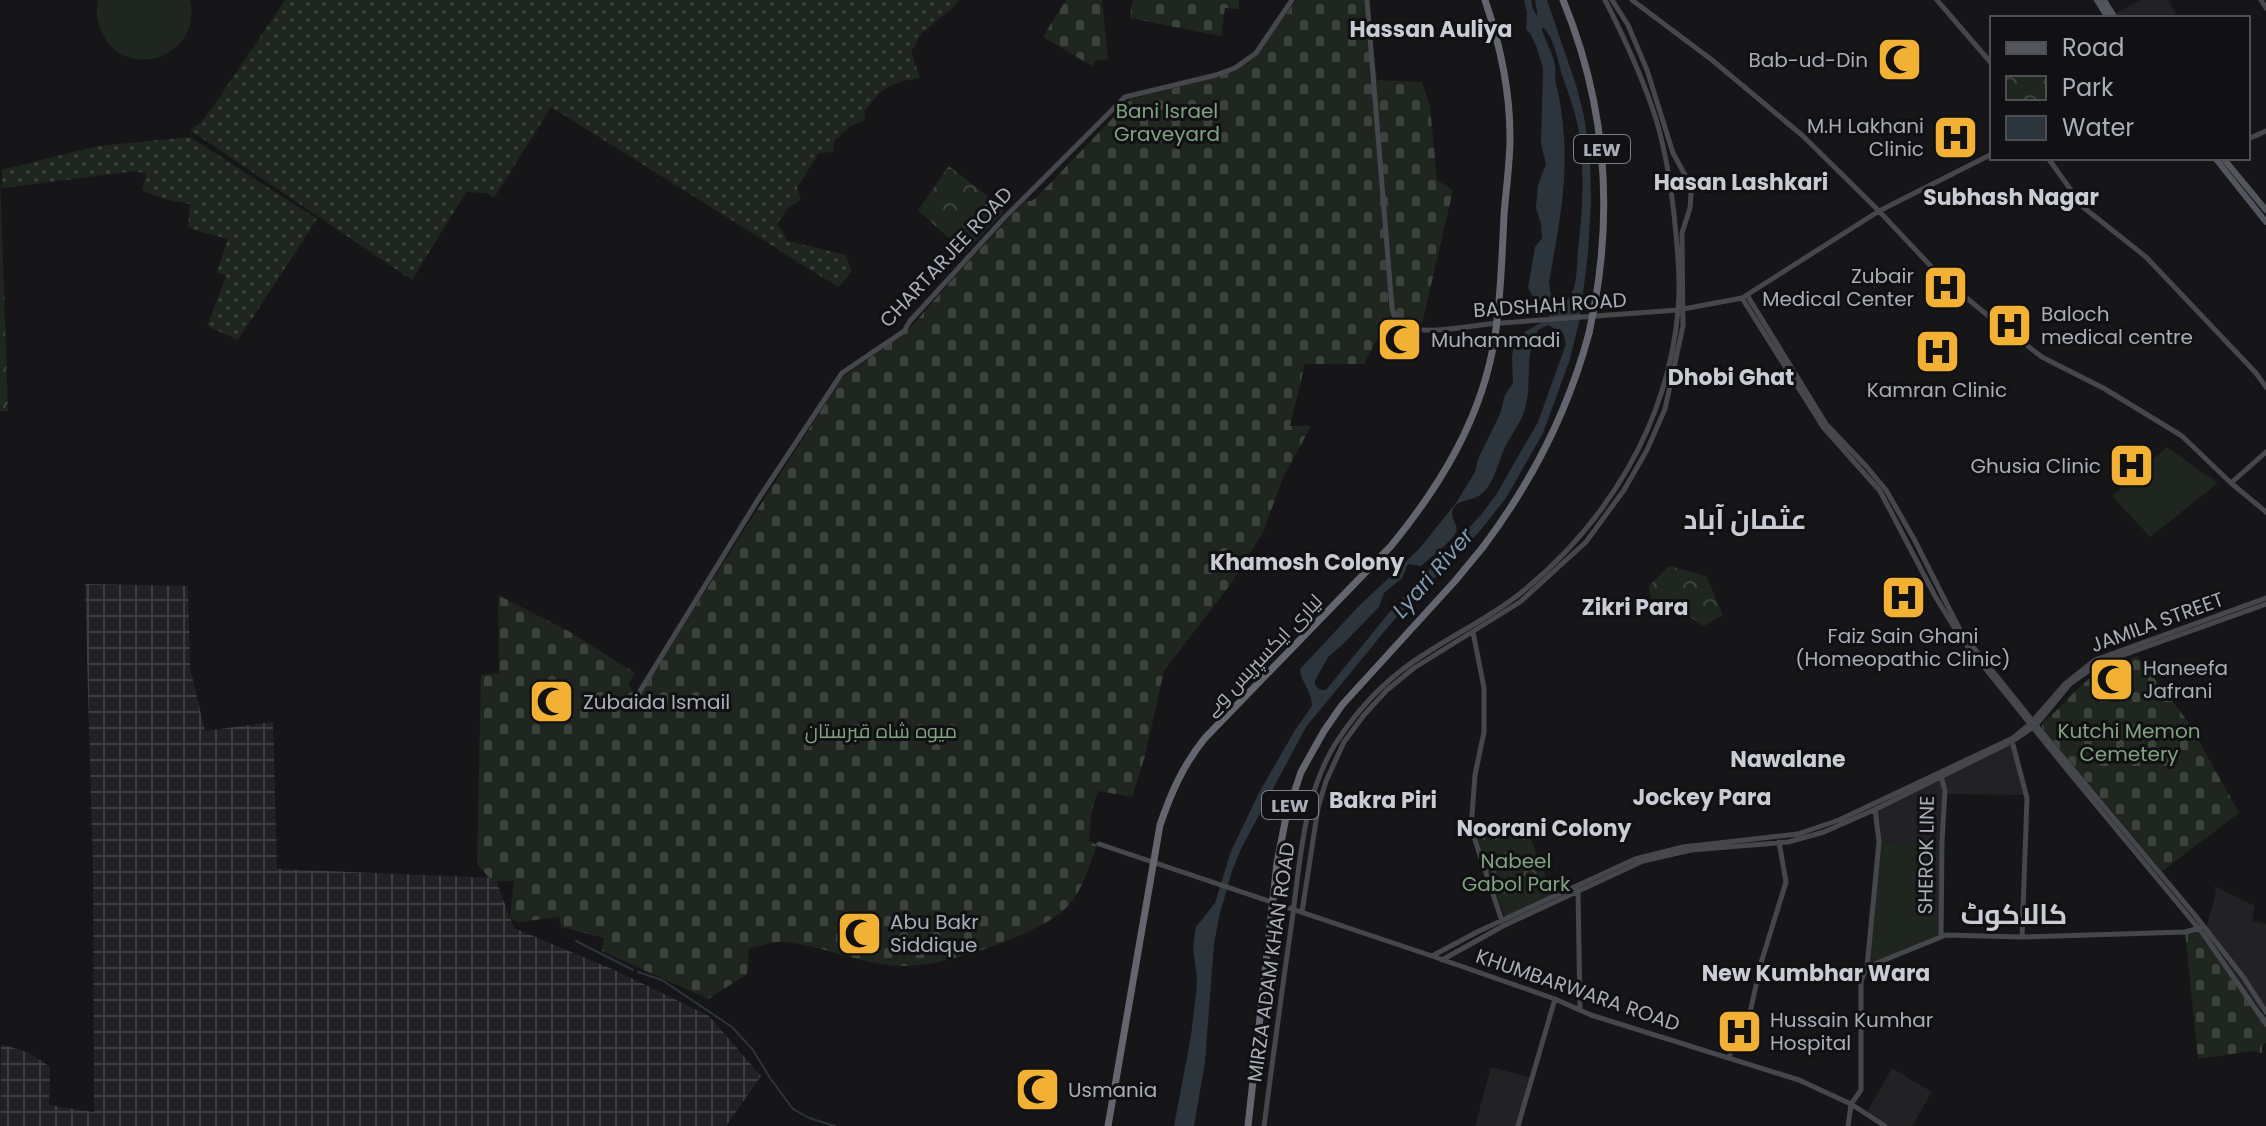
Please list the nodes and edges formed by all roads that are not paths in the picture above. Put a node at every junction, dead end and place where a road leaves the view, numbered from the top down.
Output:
1 (1292, 0) edge
2 (1367, 0) edge
3 (1485, 0) edge
4 (1563, 0) edge
5 (1605, 0) edge
6 (1612, 0) edge
7 (1632, 0) edge
8 (1937, 0) edge
9 (2261, 0) edge
10 (2266, 8) edge
11 (1990, 62) edge
12 (1990, 155) edge
13 (2049, 160) edge
14 (2217, 160) edge
15 (2225, 160) edge
16 (2266, 210) edge
17 (1879, 211) junction
18 (2266, 222) edge
19 (1744, 296) junction
20 (1681, 310) junction
21 (2266, 387) edge
22 (2266, 452) edge
23 (2231, 483) junction
24 (2266, 512) edge
25 (2266, 601) edge
26 (1473, 632) junction
27 (637, 696) dead end
28 (2033, 724) junction
29 (2012, 741) junction
30 (1988, 752) junction
31 (1941, 775) junction
32 (1875, 806) junction
33 (1779, 840) junction
34 (1099, 844) dead end
35 (1578, 887) junction
36 (1293, 910) junction
37 (1302, 912) junction
38 (1502, 923) junction
39 (2201, 927) junction
40 (2022, 937) junction
41 (1941, 938) junction
42 (1432, 956) junction
43 (1442, 960) junction
44 (1867, 967) junction
45 (2237, 969) junction
46 (2231, 973) junction
47 (1555, 999) junction
48 (1580, 1010) junction
49 (2266, 1012) edge
50 (2266, 1024) edge
51 (1729, 1057) junction
52 (1851, 1104) junction
53 (1108, 1126) edge
54 (1248, 1126) edge
55 (1264, 1126) edge
56 (1518, 1126) edge
57 (1848, 1126) edge
58 (1885, 1126) edge

1 - 27 main road, CHARTARJEE ROAD
2 - 20 main road, BADSHAH ROAD
3 - 53 highway, لیاری ایکسپریس وے, bridge
4 - 54 highway, LEW, bridge
5 - 20 main road, MIRZA ADAM KHAN ROAD
6 - 20 main road, MIRZA ADAM KHAN ROAD
7 - 17 main road
8 - 11 main road
9 - 10 main road
12 - 17 main road, BADSHAH ROAD
13 - 21 main road
14 - 18 main road
15 - 16 main road
17 - 19 main road, BADSHAH ROAD
17 - 23 main road
19 - 20 main road, BADSHAH ROAD
19 - 28 main road
20 - 26 main road, MIRZA ADAM KHAN ROAD
20 - 36 main road, MIRZA ADAM KHAN ROAD
22 - 23 main road
23 - 24 main road
25 - 28 main road, JAMILA STREET
26 - 37 main road, MIRZA ADAM KHAN ROAD
26 - 38 main road
28 - 29 main road
28 - 30 main road
28 - 39 main road
29 - 30 main road
29 - 40 main road
30 - 31 main road
31 - 32 main road
31 - 41 main road, SHEROK LINE
32 - 33 main road
32 - 44 main road
33 - 35 main road
33 - 51 main road
34 - 36 main road, KHUMBARWARA ROAD
35 - 38 main road
35 - 48 main road
36 - 37 main road, KHUMBARWARA ROAD
36 - 55 main road, MIRZA ADAM KHAN ROAD
37 - 42 main road, KHUMBARWARA ROAD
38 - 42 main road
38 - 43 main road
39 - 40 main road
39 - 45 main road
39 - 46 main road
40 - 41 main road
41 - 44 main road
42 - 43 main road, KHUMBARWARA ROAD
43 - 47 main road, KHUMBARWARA ROAD
44 - 52 main road
45 - 46 main road
45 - 49 main road
46 - 50 main road
47 - 48 main road, KHUMBARWARA ROAD
47 - 56 main road
48 - 51 main road, KHUMBARWARA ROAD
51 - 52 main road, KHUMBARWARA ROAD
52 - 57 main road
52 - 58 main road, KHUMBARWARA ROAD

